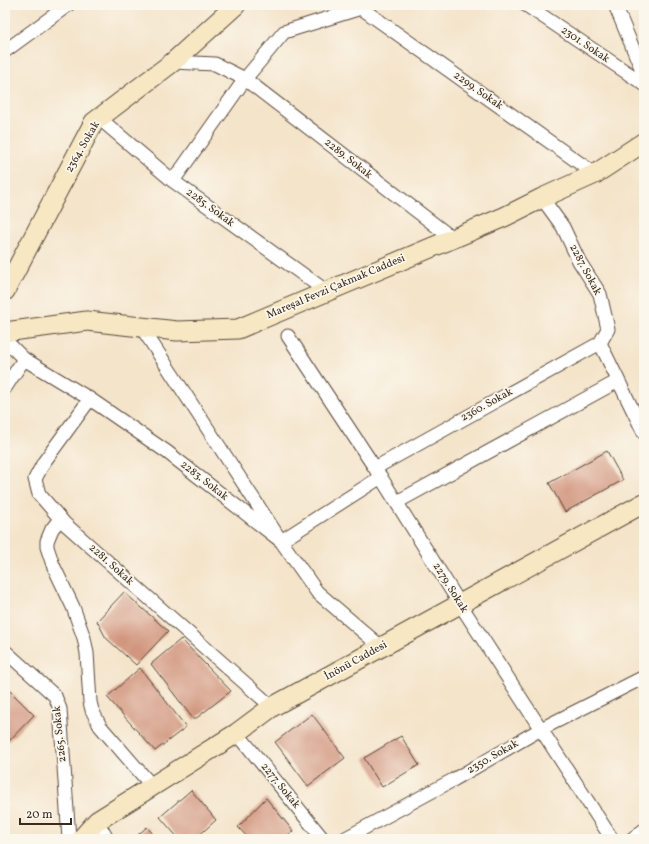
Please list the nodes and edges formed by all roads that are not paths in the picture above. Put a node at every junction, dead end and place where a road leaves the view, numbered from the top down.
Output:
1 (68, 5) edge
2 (236, 5) edge
3 (526, 5) edge
4 (616, 5) edge
5 (362, 6) edge
6 (5, 51) edge
7 (173, 62) junction
8 (644, 75) edge
9 (244, 79) junction
10 (644, 84) edge
11 (100, 118) junction
12 (644, 142) edge
13 (595, 174) junction
14 (173, 181) junction
15 (542, 198) junction
16 (452, 238) junction
17 (5, 291) edge
18 (326, 291) junction
19 (142, 328) junction
20 (5, 332) edge
21 (288, 336) dead end
22 (5, 340) edge
23 (600, 343) junction
24 (24, 359) junction
25 (618, 381) junction
26 (5, 388) edge
27 (90, 399) junction
28 (644, 433) edge
29 (378, 472) junction
30 (397, 502) junction
31 (644, 502) edge
32 (60, 519) junction
33 (281, 541) junction
34 (460, 604) junction
35 (381, 647) junction
36 (5, 651) edge
37 (644, 677) edge
38 (272, 707) junction
39 (541, 729) junction
40 (237, 733) junction
41 (152, 786) junction
42 (97, 821) junction
43 (644, 830) edge
44 (68, 839) edge
45 (81, 839) edge
46 (108, 839) edge
47 (323, 839) edge
48 (344, 839) edge
49 (612, 839) edge
50 (632, 839) edge

1 - 6 street
2 - 7 street, 2364. Sokak
3 - 10 street, 2301. Sokak
4 - 8 street
5 - 9 street
5 - 13 street, 2299. Sokak
7 - 9 street, 2289. Sokak
7 - 11 street, 2364. Sokak
9 - 14 street
9 - 16 street, 2289. Sokak
11 - 14 street, 2285. Sokak
11 - 17 street, 2364. Sokak
12 - 13 street, Mareşal Fevzi Çakmak Caddesi
13 - 15 street, Mareşal Fevzi Çakmak Caddesi
14 - 18 street, 2285. Sokak
15 - 16 street, Mareşal Fevzi Çakmak Caddesi
15 - 23 street, 2287. Sokak
16 - 18 street, Mareşal Fevzi Çakmak Caddesi
18 - 19 street, Mareşal Fevzi Çakmak Caddesi
19 - 20 street, Mareşal Fevzi Çakmak Caddesi
19 - 33 street
21 - 29 street, 2279. Sokak
22 - 24 street, 2283. Sokak
23 - 25 street
23 - 29 street, 2360. Sokak
24 - 26 street
24 - 27 street, 2283. Sokak
25 - 28 street
25 - 30 street
27 - 32 street, 2281. Sokak
27 - 33 street, 2283. Sokak
29 - 30 street, 2279. Sokak
29 - 33 street, 2360. Sokak
30 - 34 street, 2279. Sokak
31 - 34 street, İnönü Caddesi
32 - 38 street, 2281. Sokak
32 - 41 street
33 - 35 street, 2283. Sokak
34 - 35 street, İnönü Caddesi
34 - 39 street, 2279. Sokak
35 - 38 street, İnönü Caddesi
36 - 44 street, 2265. Sokak
37 - 39 street, 2350. Sokak
38 - 40 street, İnönü Caddesi
39 - 48 street, 2350. Sokak
39 - 49 street, 2279. Sokak
40 - 41 street, İnönü Caddesi
40 - 47 street, 2277. Sokak
41 - 42 street, İnönü Caddesi
42 - 45 street, İnönü Caddesi
42 - 46 street
43 - 50 street

